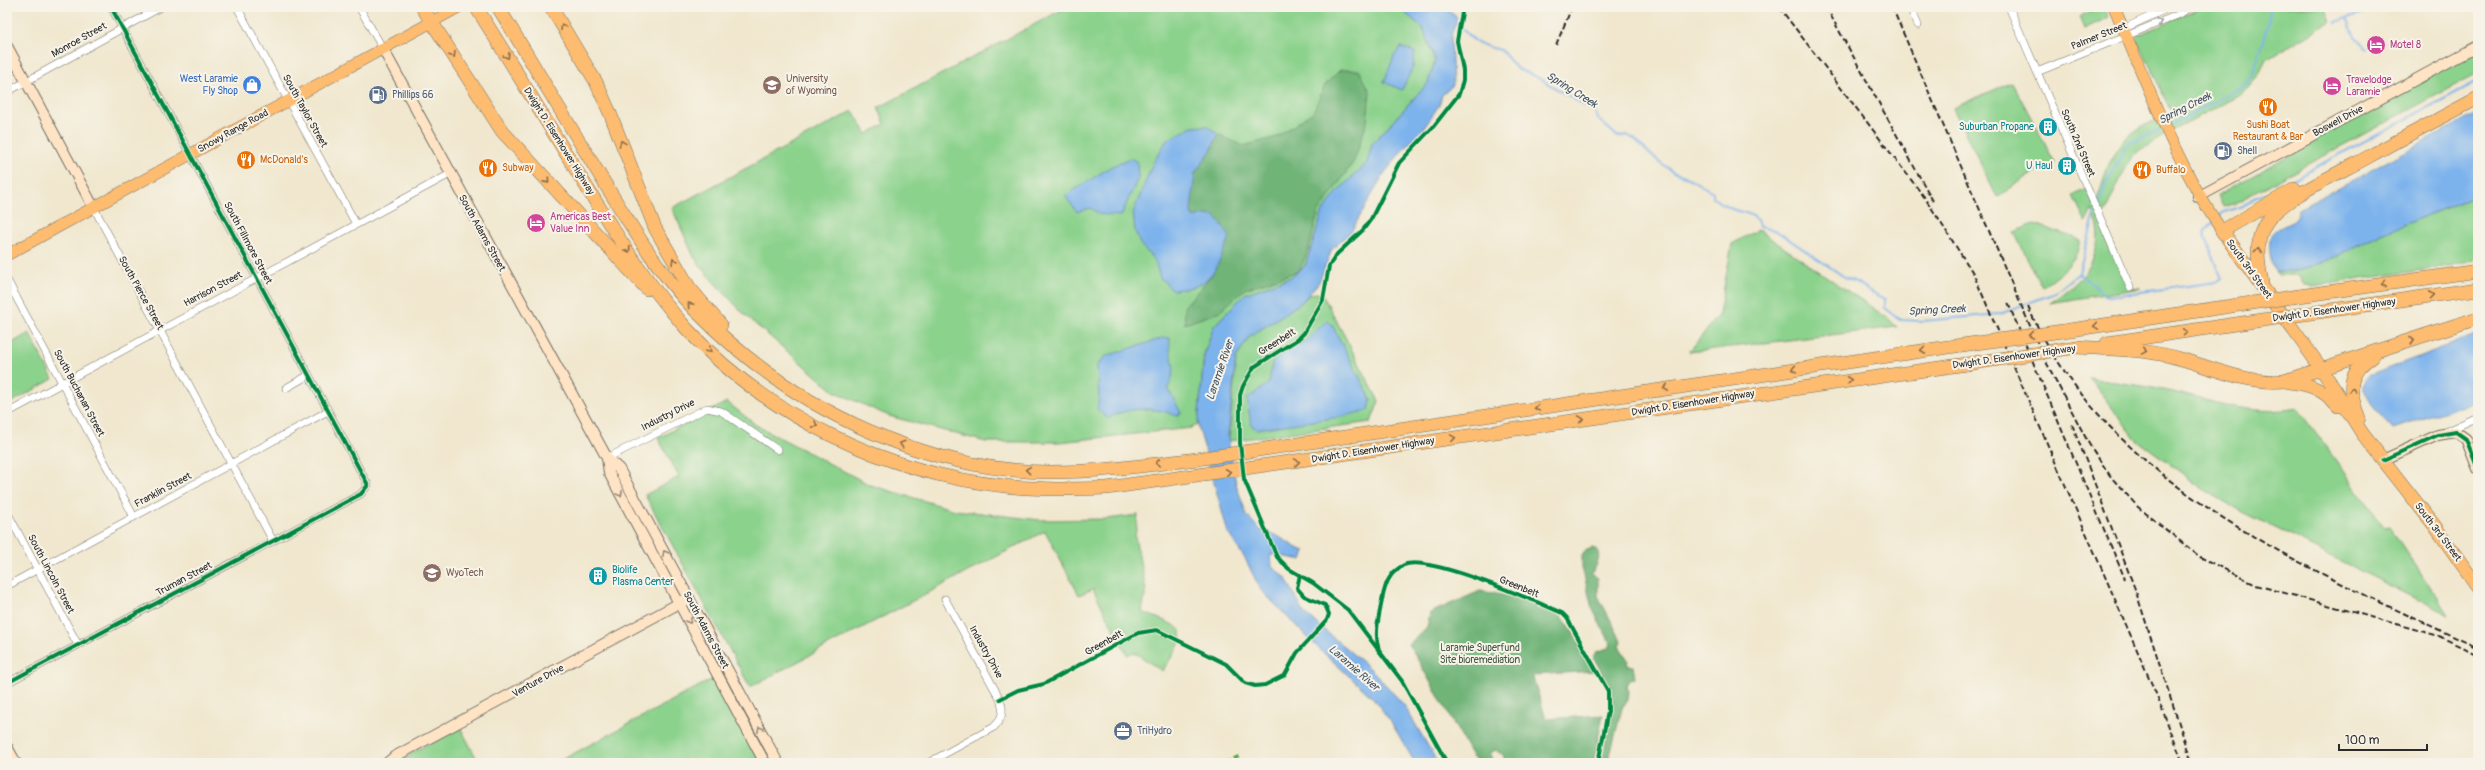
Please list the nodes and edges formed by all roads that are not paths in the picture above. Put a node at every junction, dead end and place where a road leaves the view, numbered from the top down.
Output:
1 (111, 7) edge
2 (161, 7) edge
3 (237, 7) edge
4 (359, 7) edge
5 (422, 7) edge
6 (459, 7) edge
7 (476, 7) edge
8 (551, 7) edge
9 (1910, 7) edge
10 (2009, 7) edge
11 (2114, 7) edge
12 (2170, 7) edge
13 (2190, 7) edge
14 (501, 12) edge
15 (432, 22) junction
16 (1918, 25) dead end
17 (123, 28) junction
18 (2125, 32) junction
19 (7, 46) edge
20 (2478, 46) edge
21 (383, 49) junction
22 (2037, 72) junction
23 (26, 81) junction
24 (2478, 90) edge
25 (7, 92) edge
26 (2478, 98) edge
27 (288, 101) junction
28 (190, 154) junction
29 (450, 174) junction
30 (2310, 189) junction
31 (2198, 196) junction
32 (94, 208) junction
33 (356, 224) junction
34 (2217, 224) junction
35 (7, 255) edge
36 (2478, 266) edge
37 (2478, 271) edge
38 (257, 277) junction
39 (7, 280) edge
40 (2410, 281) junction
41 (2130, 287) dead end
42 (2264, 288) junction
43 (2478, 288) edge
44 (2478, 318) edge
45 (686, 328) junction
46 (160, 330) junction
47 (2077, 348) junction
48 (2383, 350) junction
49 (2321, 368) junction
50 (309, 375) junction
51 (2284, 381) junction
52 (62, 382) junction
53 (286, 388) dead end
54 (328, 411) junction
55 (7, 413) edge
56 (2478, 417) edge
57 (2356, 424) junction
58 (2445, 432) junction
59 (882, 437) junction
60 (2368, 440) junction
61 (778, 450) dead end
62 (607, 458) junction
63 (2383, 460) junction
64 (232, 464) junction
65 (2478, 469) edge
66 (366, 488) joint
67 (7, 512) edge
68 (134, 516) junction
69 (273, 541) junction
70 (38, 570) junction
71 (7, 586) edge
72 (2478, 587) edge
73 (689, 598) junction
74 (945, 599) dead end
75 (679, 603) junction
76 (78, 645) junction
77 (7, 683) edge
78 (7, 747) edge
79 (16, 763) edge
80 (386, 763) edge
81 (765, 763) edge
82 (778, 763) edge
83 (928, 763) edge

1 - 17 street, South Fillmore Street
2 - 17 street, Monroe Street
3 - 27 street, South Taylor Street
4 - 21 street, South Adams Street
5 - 15 highway
6 - 15 main road, Snowy Range Road
7 -> 45 highway, Dwight D. Eisenhower Highway
59 -> 8 highway
9 - 16 street
10 - 22 street, South 2nd Street
11 - 18 main road, South 3rd Street
12 - 18 street, Palmer Street
18 -> 13 street, Palmer Street
59 -> 14 highway, Dwight D. Eisenhower Highway
15 - 21 main road, Snowy Range Road
15 -> 45 highway
17 - 23 street, Monroe Street
17 - 28 street, South Fillmore Street
18 - 22 street, Palmer Street
18 - 31 main road, South 3rd Street
19 - 23 street, South Pierce Street
20 - 31 street, Boswell Drive
21 - 27 main road, Snowy Range Road
21 - 29 street, South Adams Street
22 - 41 street, South 2nd Street
23 - 25 street, Monroe Street
23 - 32 street, South Pierce Street
24 - 34 highway
26 - 30 highway
27 - 28 main road, Snowy Range Road
27 - 33 street, South Taylor Street
28 - 32 main road, Snowy Range Road
28 - 38 street, South Fillmore Street
29 - 33 street, Harrison Street
29 - 62 street, South Adams Street
30 - 34 highway
42 -> 30 highway
31 - 34 main road, South 3rd Street
32 - 35 main road, Snowy Range Road
32 - 46 street, South Pierce Street
33 - 38 street, Harrison Street
34 - 42 highway, South 3rd Street
36 - 40 highway
37 - 40 highway, Dwight D. Eisenhower Highway
38 - 46 street, Harrison Street
38 - 50 street, South Fillmore Street
39 - 52 street, South Buchanan Street
40 -> 59 highway, Dwight D. Eisenhower Highway, bridge
42 - 49 highway, South 3rd Street
47 -> 43 highway, Dwight D. Eisenhower Highway, bridge
48 -> 44 highway
45 -> 47 highway, Dwight D. Eisenhower Highway, bridge
46 - 52 street, Harrison Street
46 - 64 street, South Pierce Street
47 -> 51 highway
48 - 49 highway
60 -> 48 highway
49 - 51 highway
49 - 57 highway, South 3rd Street
50 - 53 street
50 - 54 street, South Fillmore Street
51 - 57 highway
52 - 55 street, Harrison Street
52 - 68 street, South Buchanan Street
54 - 64 street, Franklin Street
54 - 66 street, South Fillmore Street
56 - 58 street
57 - 60 highway, South 3rd Street
58 - 63 street
58 - 65 street
60 - 63 highway, South 3rd Street
61 - 62 street, Industry Drive
73 -> 62 street, South Adams Street
62 -> 75 street, South Adams Street
63 - 72 highway, South 3rd Street
64 - 68 street, Franklin Street
64 - 69 street, South Pierce Street
66 - 69 street, Truman Street
67 - 70 street, South Lincoln Street
68 - 70 street, Franklin Street
69 - 76 street, Truman Street
70 - 71 street, Franklin Street
70 - 76 street, South Lincoln Street
73 - 75 street, Venture Drive
82 -> 73 street, South Adams Street
74 - 83 street, Industry Drive
75 - 80 street, Venture Drive
75 -> 81 street, South Adams Street
76 - 77 street, Truman Street
78 - 79 street

